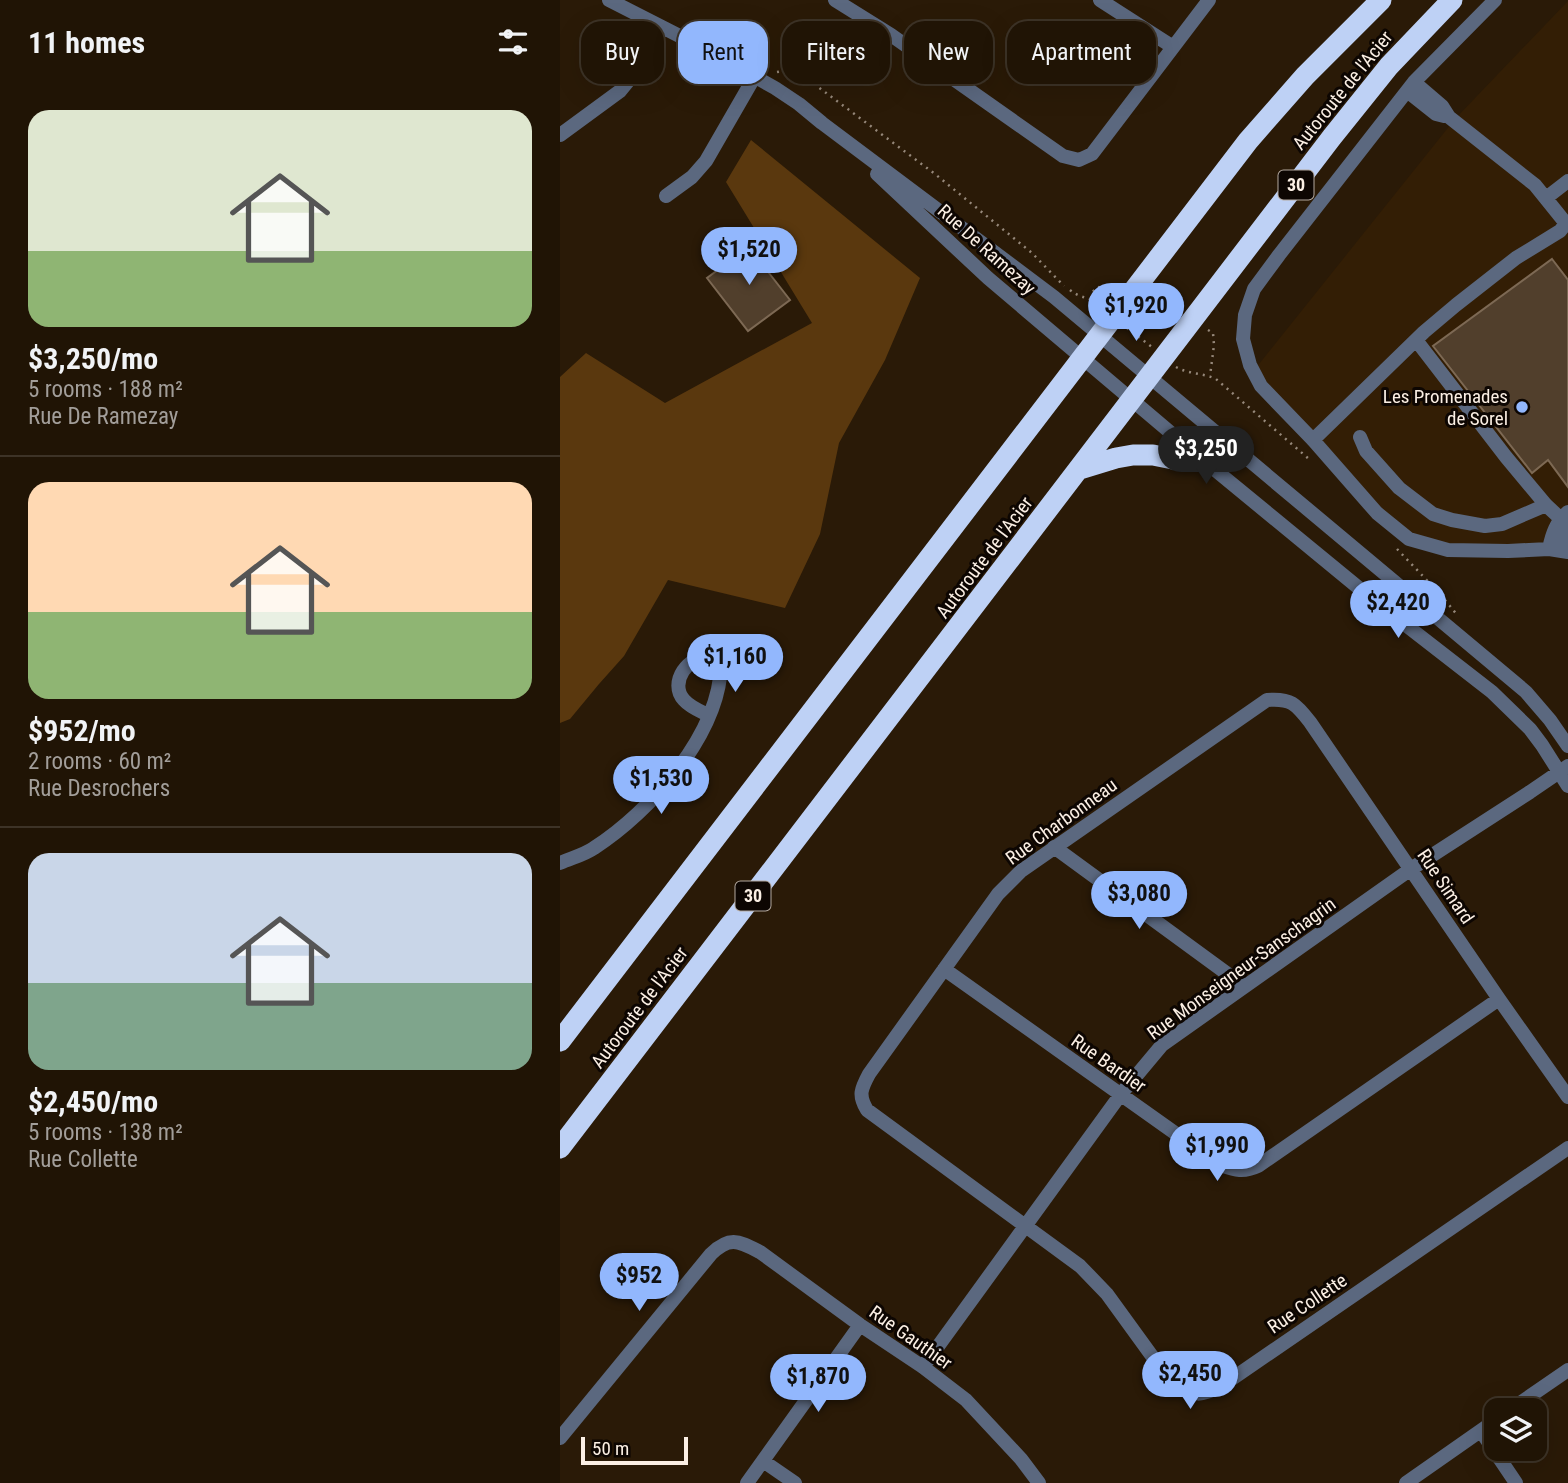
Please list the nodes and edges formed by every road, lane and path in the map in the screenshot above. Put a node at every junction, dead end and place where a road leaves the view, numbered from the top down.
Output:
1 (609, 0) edge
2 (835, 0) edge
3 (1100, 0) edge
4 (1209, 0) edge
5 (1381, 0) edge
6 (1451, 0) edge
7 (1494, 0) edge
8 (650, 21) edge
9 (1173, 47) junction
10 (626, 84) edge
11 (750, 84) edge
12 (768, 84) edge
13 (814, 84) edge
14 (1410, 86) junction
15 (822, 124) junction
16 (560, 135) edge
17 (1568, 181) edge
18 (666, 196) dead end
19 (1546, 198) junction
20 (1107, 292) dead end
21 (1091, 298) junction
22 (1098, 303) dead end
23 (1205, 327) dead end
24 (1129, 330) dead end
25 (1100, 335) junction
26 (1416, 340) junction
27 (1154, 349) dead end
28 (1083, 357) junction
29 (1176, 367) dead end
30 (1210, 376) junction
31 (1149, 377) junction
32 (1132, 400) junction
33 (1360, 437) dead end
34 (1313, 440) junction
35 (1196, 455) junction
36 (1309, 459) dead end
37 (1080, 469) junction
38 (1546, 505) junction
39 (1564, 515) edge
40 (1397, 549) dead end
41 (1561, 551) edge
42 (1458, 616) dead end
43 (1289, 701) joint
44 (708, 715) dead end
45 (1568, 746) edge
46 (1564, 769) edge
47 (1568, 786) edge
48 (1054, 847) junction
49 (560, 863) edge
50 (1412, 869) junction
51 (944, 969) junction
52 (1244, 986) junction
53 (1499, 999) junction
54 (560, 1041) edge
55 (1121, 1094) junction
56 (1568, 1097) edge
57 (861, 1100) joint
58 (560, 1148) edge
59 (1568, 1148) edge
60 (1027, 1225) junction
61 (860, 1325) junction
62 (923, 1367) junction
63 (1568, 1370) edge
64 (1527, 1398) edge
65 (1484, 1429) edge
66 (1481, 1431) junction
67 (560, 1438) edge
68 (763, 1461) junction
69 (747, 1483) edge
70 (795, 1483) edge
71 (1039, 1483) edge
72 (1406, 1483) edge
73 (1516, 1483) edge

1 - 8 street, Rue De Ramezay
2 - 9 street
3 - 9 street
4 - 9 street
5 - 25 highway, Autoroute de l'Acier
6 - 31 highway, Autoroute de l'Acier / 30
7 - 14 street
10 - 16 street
11 - 18 street
12 - 15 street, Rue De Ramezay
13 - 21 path, Rue De Ramezay
14 - 19 street
14 - 34 street
15 - 25 street, Rue De Ramezay
15 - 28 street, Rue De Ramezay
17 - 19 street
19 - 26 street
20 - 21 path
21 - 22 path, Rue De Ramezay
23 - 30 path
24 - 27 path
25 - 28 highway, Autoroute de l'Acier
25 - 31 street, Rue De Ramezay
26 - 34 street
26 - 38 street
28 - 32 street, Rue De Ramezay
28 - 54 highway, Autoroute de l'Acier
29 - 30 path
30 - 36 path
31 - 32 highway, Autoroute de l'Acier / 30
31 - 45 street, Rue De Ramezay
32 - 35 street, Rue De Ramezay
32 - 37 highway, Autoroute de l'Acier / 30
33 - 38 street
34 - 41 street
35 - 37 highway
35 - 46 street, Rue De Ramezay
37 - 58 highway, Autoroute de l'Acier / 30
38 - 39 street
39 - 41 street
40 - 42 path
43 - 48 street, Rue Charbonneau
43 - 50 street, Rue Simard
44 - 49 street
46 - 47 street, Rue De Ramezay
46 - 50 street, Rue Monseigneur-Sanschagrin
48 - 51 street, Rue Charbonneau
48 - 52 street
50 - 52 street, Rue Monseigneur-Sanschagrin
50 - 53 street, Rue Simard
51 - 55 street, Rue Bardier
51 - 57 street, Rue Charbonneau
52 - 55 street, Rue Monseigneur-Sanschagrin
53 - 55 street, Rue Bardier
53 - 56 street, Rue Simard
55 - 60 street, Rue Monseigneur-Sanschagrin
57 - 60 street, Rue Collette
59 - 60 street, Rue Collette
60 - 62 street, Rue Monseigneur-Sanschagrin
61 - 62 street, Rue Gauthier
61 - 67 street, Rue Gauthier
61 - 68 street
62 - 71 street, Rue Gauthier
63 - 64 street
65 - 66 street
66 - 72 street
66 - 73 street
68 - 69 street
68 - 70 street

